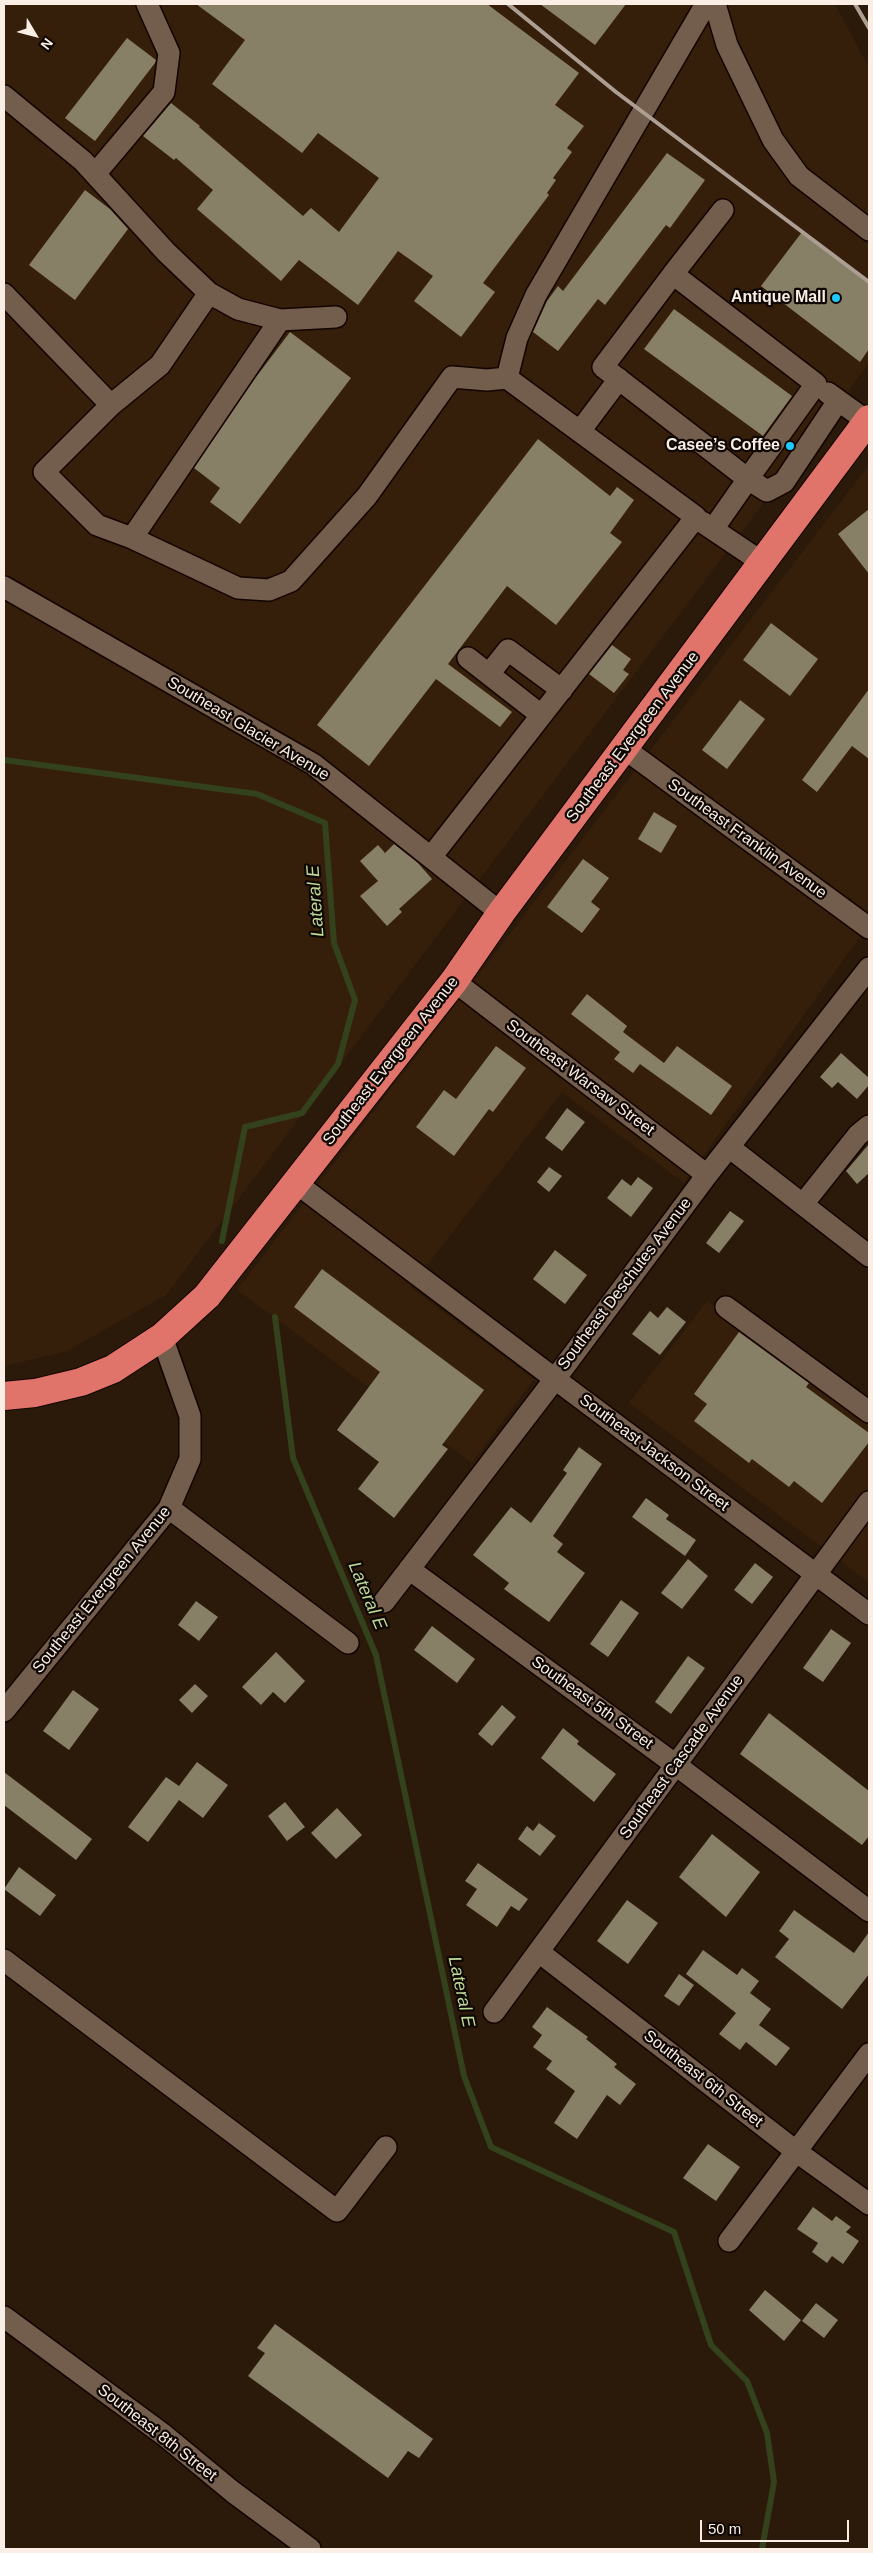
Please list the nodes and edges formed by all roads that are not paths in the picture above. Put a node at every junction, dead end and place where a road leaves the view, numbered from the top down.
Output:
1 (147, 4) edge
2 (706, 4) edge
3 (715, 4) edge
4 (4, 96) edge
5 (95, 174) junction
6 (723, 210) dead end
7 (869, 230) edge
8 (673, 274) junction
9 (209, 292) junction
10 (4, 294) edge
11 (336, 316) dead end
12 (280, 320) junction
13 (507, 378) junction
14 (619, 379) junction
15 (826, 391) junction
16 (110, 405) junction
17 (868, 420) edge
18 (580, 431) junction
19 (751, 481) junction
20 (704, 523) junction
21 (132, 538) junction
22 (763, 563) junction
23 (4, 587) edge
24 (468, 658) dead end
25 (489, 674) junction
26 (562, 690) junction
27 (541, 715) junction
28 (625, 749) junction
29 (431, 857) junction
30 (500, 913) junction
31 (869, 928) edge
32 (869, 968) edge
33 (454, 981) junction
34 (869, 1126) edge
35 (729, 1147) junction
36 (707, 1175) junction
37 (296, 1183) junction
38 (803, 1204) junction
39 (869, 1256) edge
40 (726, 1307) dead end
41 (162, 1337) junction
42 (554, 1379) junction
43 (4, 1396) edge
44 (869, 1412) edge
45 (869, 1502) edge
46 (169, 1508) junction
47 (409, 1569) junction
48 (815, 1574) junction
49 (384, 1602) dead end
50 (869, 1614) edge
51 (348, 1643) dead end
52 (4, 1711) edge
53 (676, 1765) junction
54 (869, 1911) edge
55 (539, 1952) junction
56 (4, 1960) edge
57 (494, 2012) dead end
58 (869, 2054) edge
59 (386, 2146) dead end
60 (797, 2152) junction
61 (869, 2204) edge
62 (729, 2241) dead end
63 (4, 2317) edge
64 (310, 2549) edge

1 - 5 street
2 - 13 street
3 - 7 street
4 - 5 street
5 - 9 street
6 - 8 street
8 - 14 street
8 - 15 street
9 - 12 street
9 - 16 street
10 - 16 street
11 - 12 street
12 - 21 street
13 - 18 street
13 - 21 street
14 - 18 street
14 - 19 street
15 - 17 street
15 - 19 street
15 - 19 street
16 - 21 street
17 - 22 highway, Southeast Evergreen Avenue
18 - 20 street
19 - 20 street
20 - 22 street
20 - 26 street
22 - 28 highway, Southeast Evergreen Avenue
23 - 29 street, Southeast Glacier Avenue
24 - 25 street
25 - 26 street
25 - 27 street
26 - 27 street
27 - 29 street
28 - 30 highway, Southeast Evergreen Avenue
28 - 31 street, Southeast Franklin Avenue
29 - 30 street, Southeast Glacier Avenue
30 - 33 highway, Southeast Evergreen Avenue
32 - 35 street, Southeast Deschutes Avenue
33 - 36 street, Southeast Warsaw Street
33 - 37 highway, Southeast Evergreen Avenue
34 - 38 street
35 - 36 street, Southeast Deschutes Avenue
35 - 38 street
36 - 42 street, Southeast Deschutes Avenue
37 - 41 highway, Southeast Evergreen Avenue
37 - 42 street, Southeast Jackson Street
38 - 39 street
40 - 44 street
41 - 43 highway
41 - 46 street, Southeast Evergreen Avenue
42 - 47 street, Southeast Deschutes Avenue
42 - 48 street, Southeast Jackson Street
45 - 48 street, Southeast Cascade Avenue
46 - 51 street
46 - 52 street, Southeast Evergreen Avenue
47 - 49 street, Southeast Deschutes Avenue
47 - 53 street, Southeast 5th Street
48 - 50 street, Southeast Jackson Street
48 - 53 street, Southeast Cascade Avenue
53 - 54 street, Southeast 5th Street
53 - 55 street, Southeast Cascade Avenue
55 - 57 street, Southeast Cascade Avenue
55 - 60 street, Southeast 6th Street
56 - 59 street
58 - 60 street
60 - 61 street, Southeast 6th Street
60 - 62 street
63 - 64 street, Southeast 8th Street

